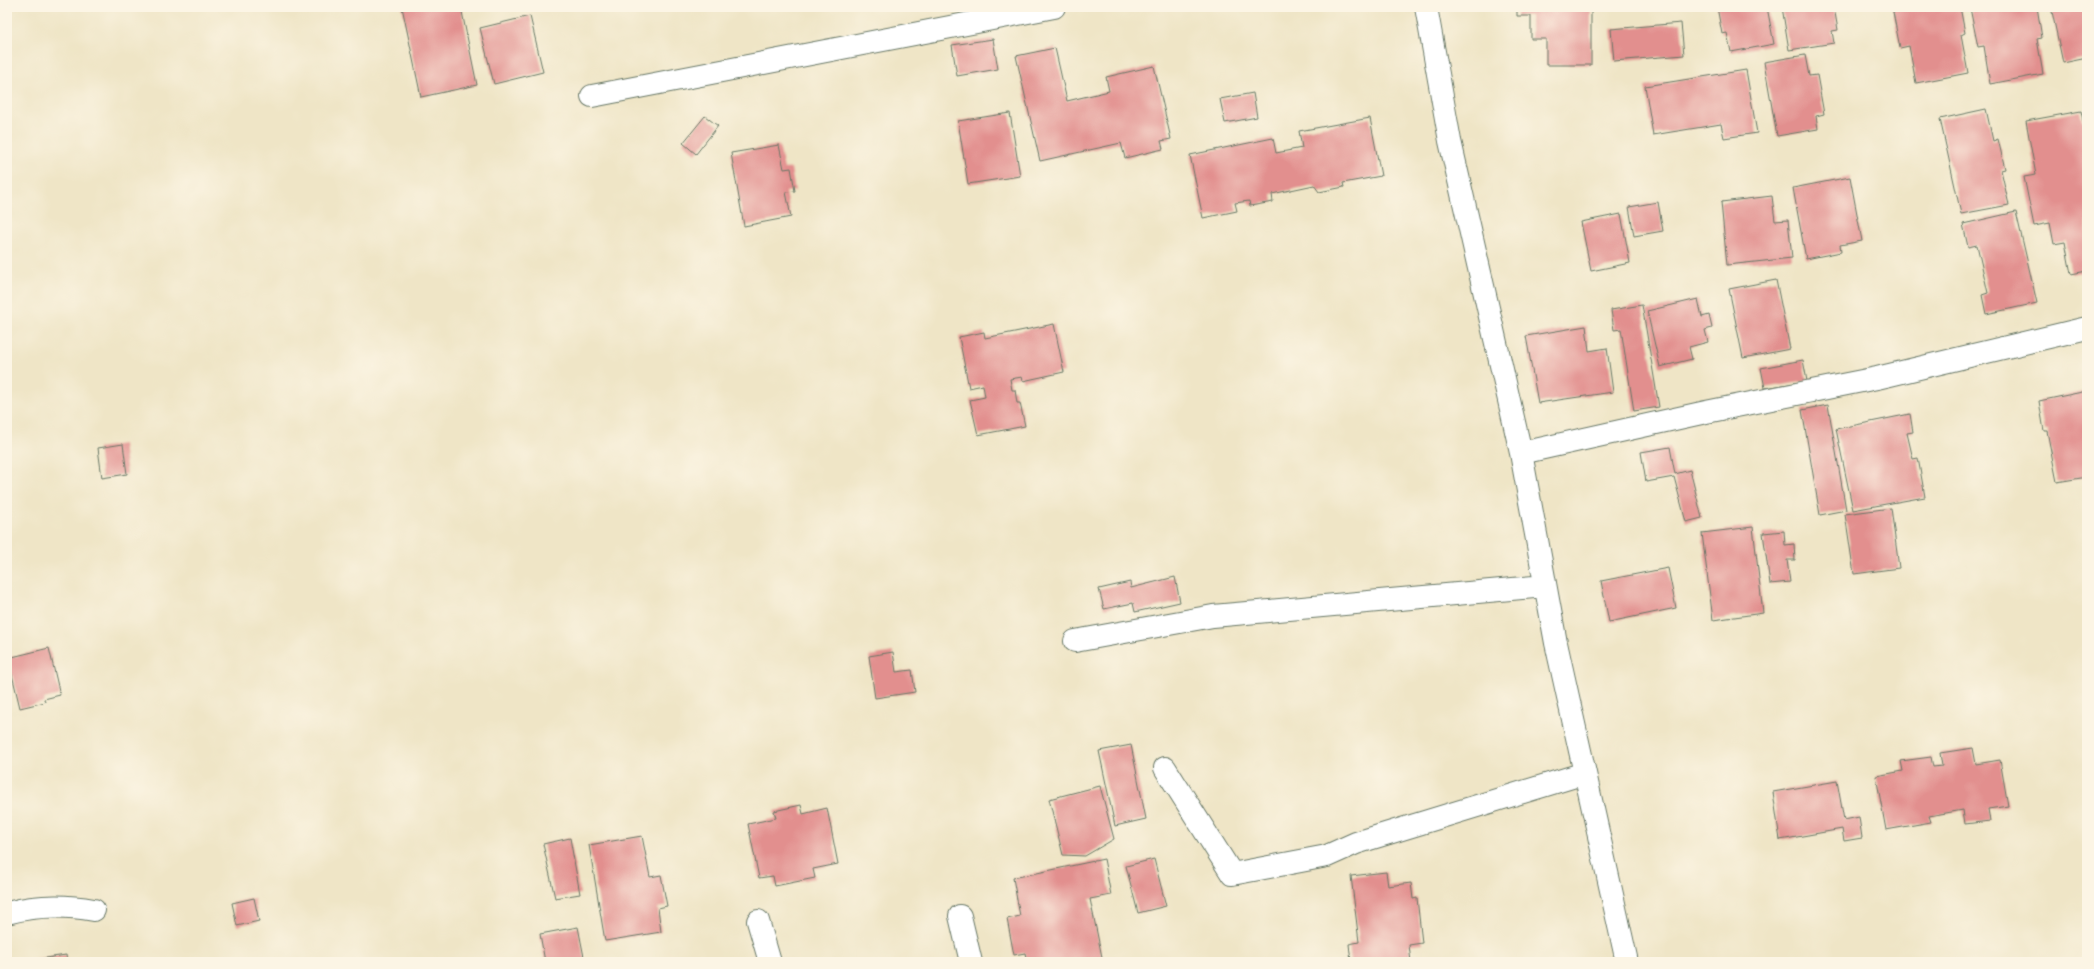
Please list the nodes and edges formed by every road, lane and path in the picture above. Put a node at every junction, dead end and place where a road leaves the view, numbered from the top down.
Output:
1 (1054, 7) edge
2 (1427, 7) edge
3 (592, 96) dead end
4 (2087, 328) edge
5 (1520, 453) junction
6 (1546, 586) junction
7 (1075, 641) dead end
8 (1165, 768) dead end
9 (1585, 773) junction
10 (94, 910) dead end
11 (7, 913) edge
12 (960, 916) dead end
13 (758, 921) dead end
14 (770, 962) edge
15 (971, 962) edge
16 (1627, 962) edge

1 - 3 street
2 - 5 street
4 - 5 street
5 - 6 street
6 - 7 street
6 - 9 street
8 - 9 street
9 - 16 street
10 - 11 street
12 - 15 street
13 - 14 street

